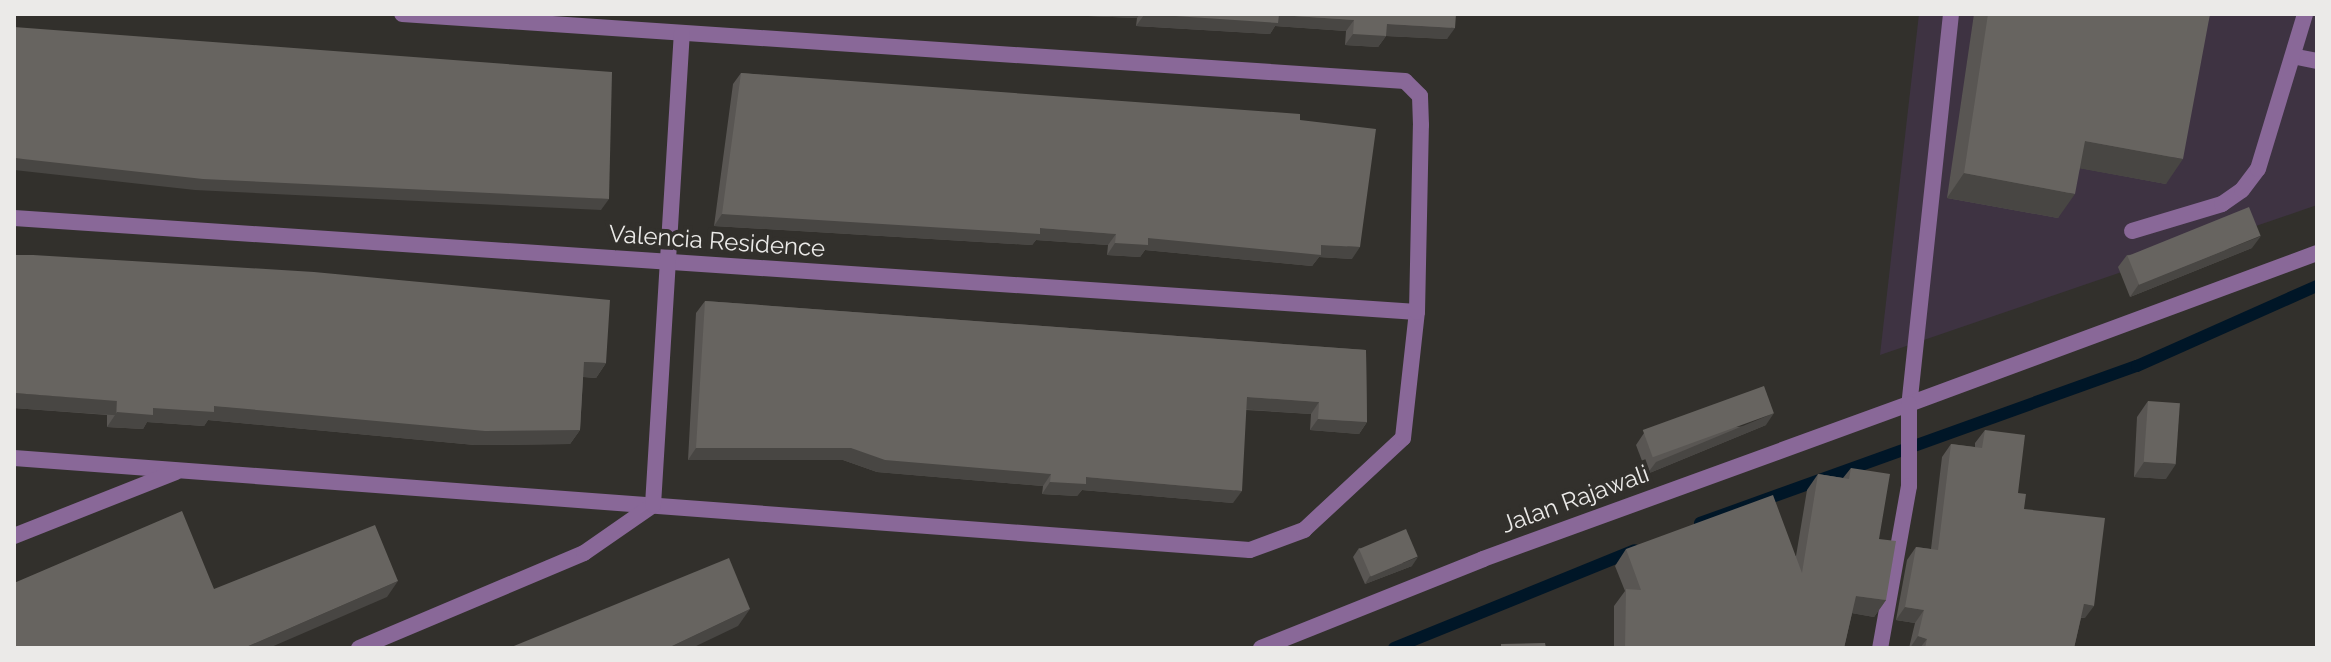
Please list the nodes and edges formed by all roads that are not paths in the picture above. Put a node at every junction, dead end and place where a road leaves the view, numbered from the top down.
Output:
1 (402, 14) edge
2 (1951, 14) edge
3 (2305, 14) edge
4 (682, 33) junction
5 (2297, 57) junction
6 (2317, 61) edge
7 (14, 218) edge
8 (2132, 231) dead end
9 (2317, 253) edge
10 (668, 262) junction
11 (1417, 312) junction
12 (1909, 404) junction
13 (14, 458) edge
14 (181, 470) junction
15 (653, 505) junction
16 (14, 536) edge
17 (359, 648) edge
18 (1261, 648) edge
19 (1880, 648) edge

1 - 4 street
2 - 12 street
3 - 5 street
4 - 10 street
4 - 11 street
5 - 6 street
5 - 8 street
7 - 10 street, Valencia Residence
9 - 12 street, Jalan Rajawali
10 - 11 street, Valencia Residence
10 - 15 street
11 - 15 street
12 - 18 street, Jalan Rajawali
12 - 19 street
13 - 14 street
14 - 15 street
14 - 16 street
15 - 17 street

